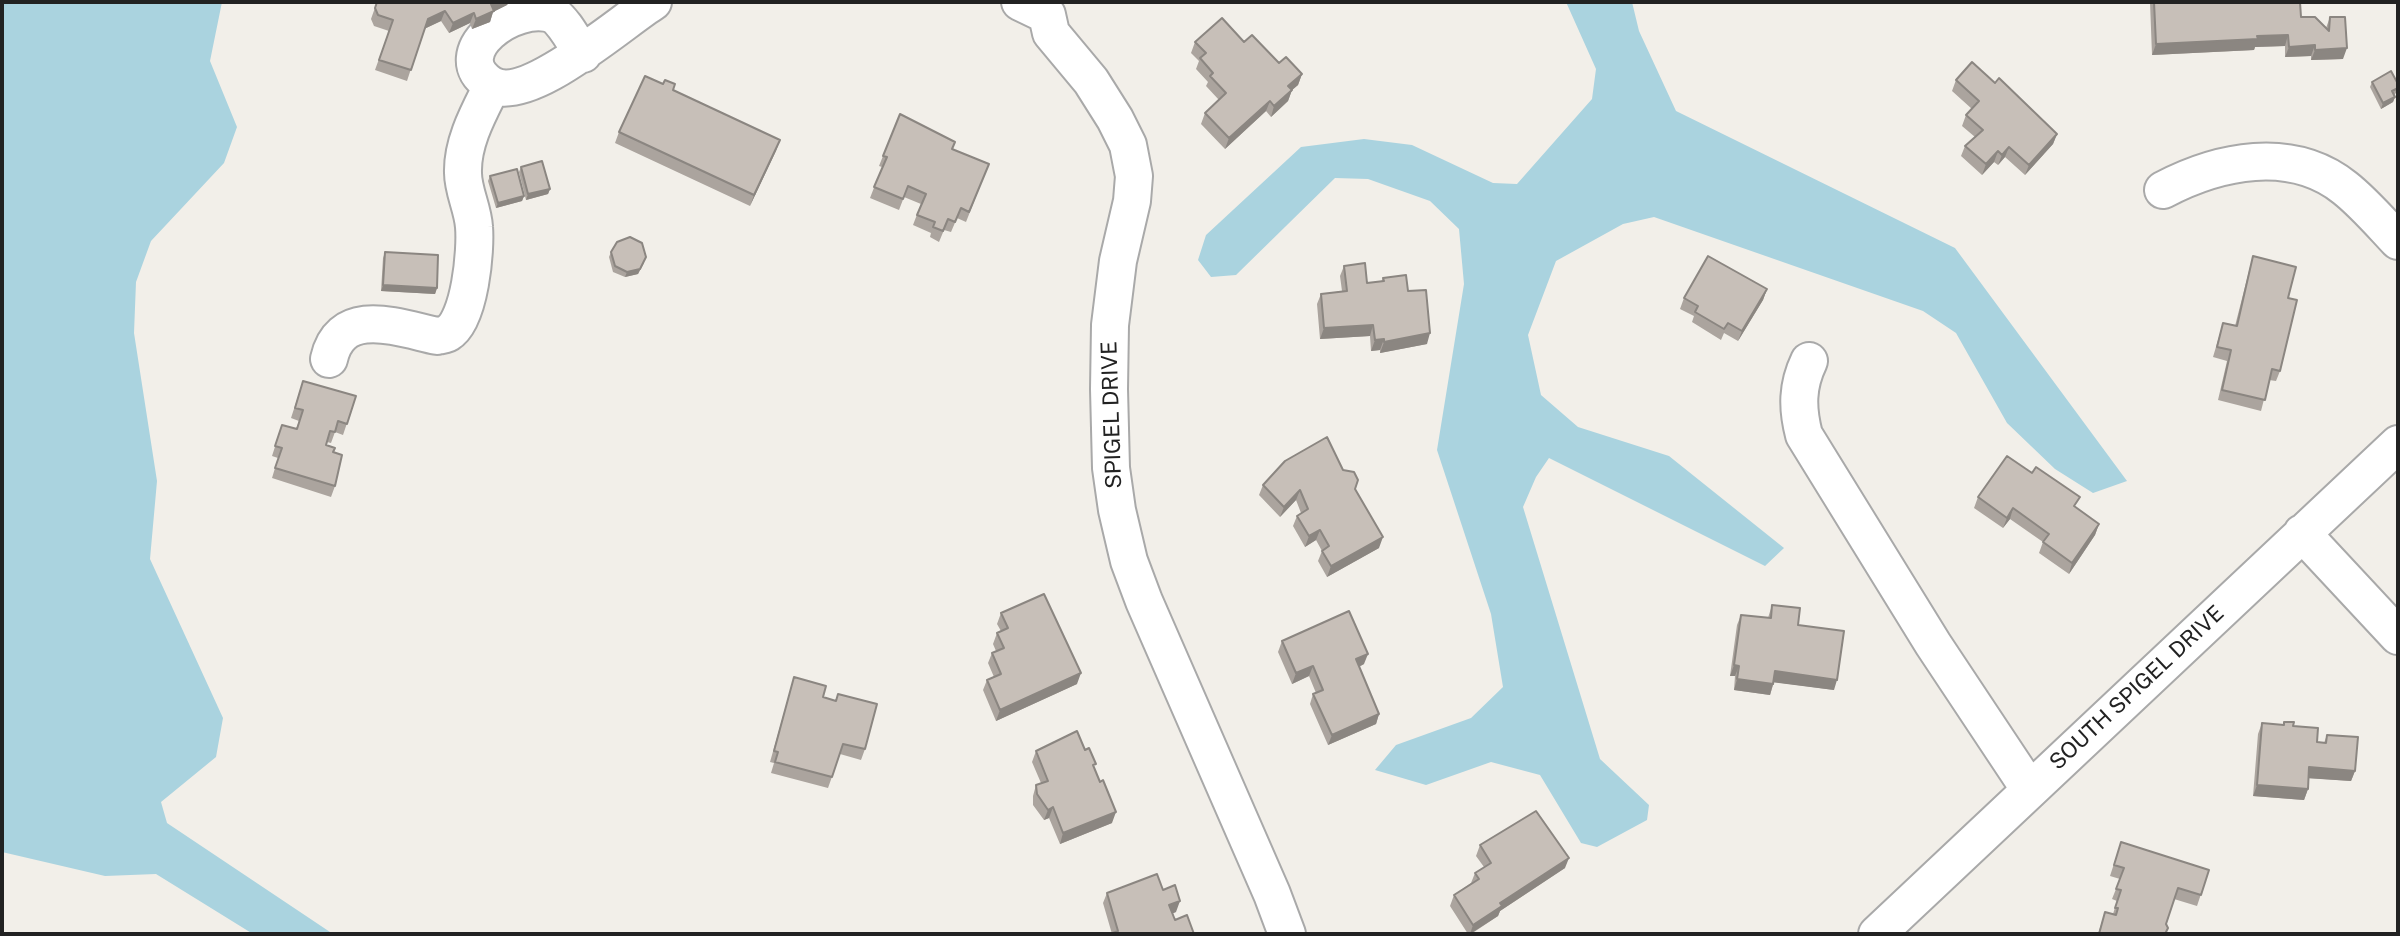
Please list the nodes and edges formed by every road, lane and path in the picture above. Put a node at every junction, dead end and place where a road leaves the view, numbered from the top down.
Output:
1 (653, 2) edge
2 (1038, 6) edge
3 (583, 54) junction
4 (492, 86) junction
5 (2163, 190) dead end
6 (2398, 241) edge
7 (329, 359) dead end
8 (1809, 361) dead end
9 (2398, 444) edge
10 (2302, 533) junction
11 (2398, 636) edge
12 (2030, 790) junction
13 (1287, 934) edge
14 (1877, 934) edge

1 - 3 street
2 - 13 street, SPIGEL DRIVE
3 - 4 street
3 - 4 street
4 - 7 street
5 - 6 street
8 - 12 street
9 - 10 street, SOUTH SPIGEL DRIVE
10 - 11 street
10 - 12 street, SOUTH SPIGEL DRIVE
12 - 14 street, SOUTH SPIGEL DRIVE

